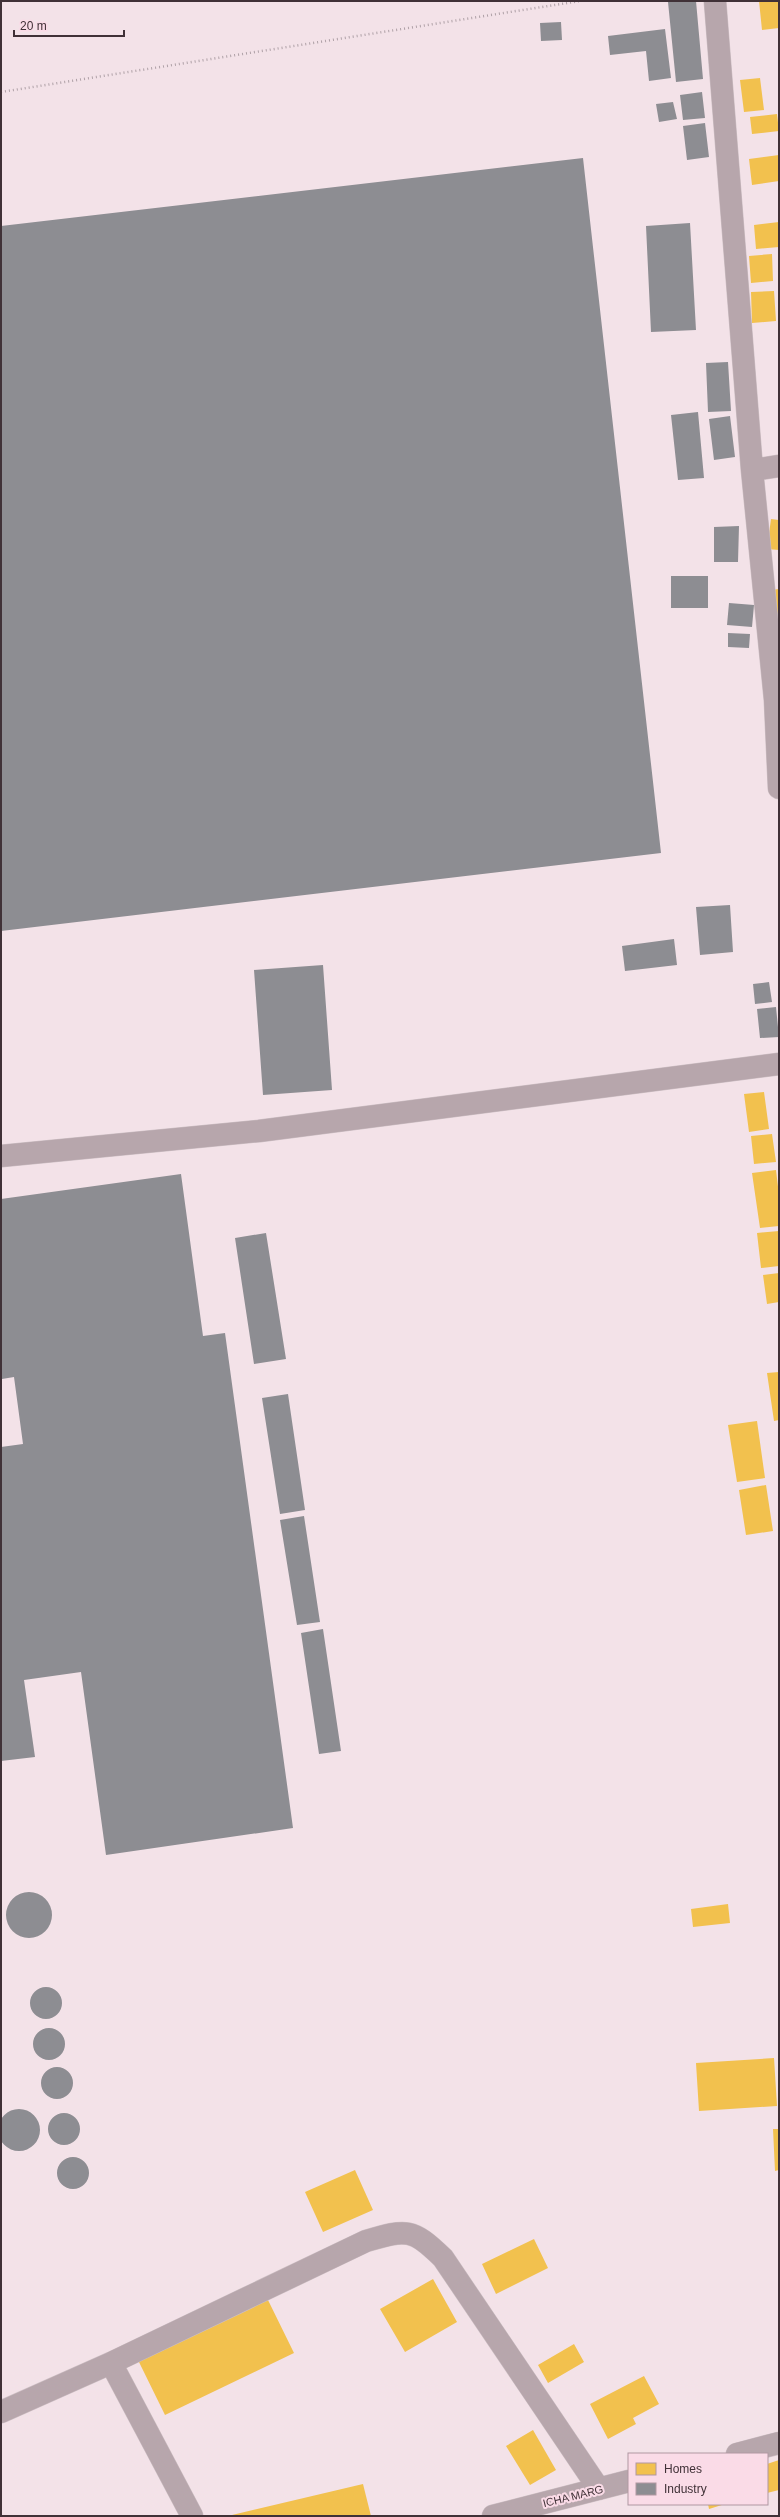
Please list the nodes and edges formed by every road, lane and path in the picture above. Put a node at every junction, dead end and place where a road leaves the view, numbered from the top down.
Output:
1 (580, 1) edge
2 (715, 1) edge
3 (1, 92) edge
4 (779, 466) edge
5 (752, 470) junction
6 (779, 788) edge
7 (779, 1064) edge
8 (1, 1156) edge
9 (111, 2363) junction
10 (1, 2412) edge
11 (779, 2443) edge
12 (741, 2453) edge
13 (628, 2481) edge
14 (599, 2489) junction
15 (192, 2516) edge
16 (493, 2516) edge

1 - 3 path
2 - 5 street
4 - 5 street
5 - 6 street
7 - 8 street
9 - 10 street
9 - 14 street
9 - 15 street
11 - 12 street
13 - 14 street, ICHA MARG
14 - 16 street, ICHA MARG

